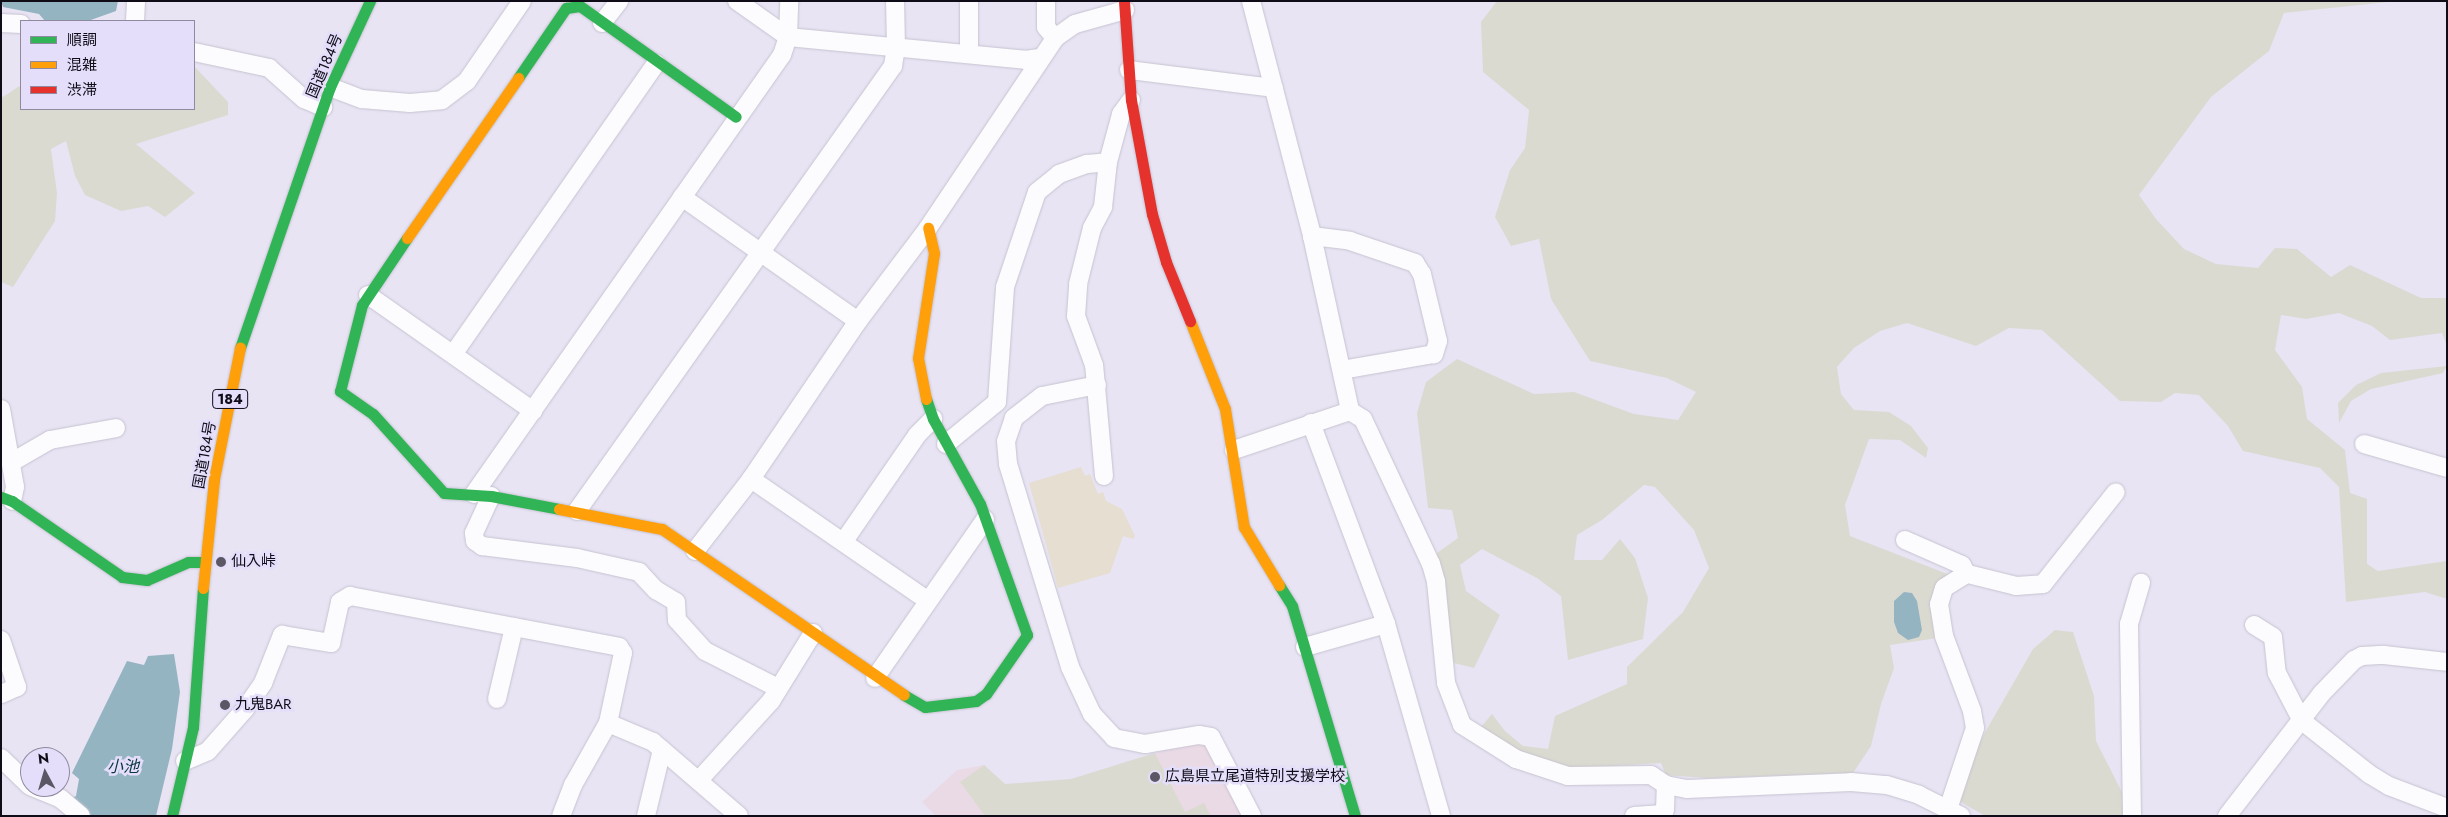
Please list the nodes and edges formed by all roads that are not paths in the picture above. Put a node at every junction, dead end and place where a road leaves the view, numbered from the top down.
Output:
1 (136, 1) edge
2 (370, 1) edge
3 (522, 1) edge
4 (619, 1) edge
5 (737, 1) edge
6 (790, 1) edge
7 (895, 1) edge
8 (968, 1) edge
9 (1046, 1) edge
10 (1251, 1) edge
11 (1125, 6) edge
12 (136, 20) edge
13 (602, 23) junction
14 (1, 24) edge
15 (20, 24) edge
16 (788, 37) junction
17 (1055, 38) junction
18 (896, 48) junction
19 (195, 52) edge
20 (969, 53) junction
21 (1040, 58) junction
22 (656, 62) junction
23 (1129, 70) junction
24 (330, 87) junction
25 (1274, 88) junction
26 (1131, 100) junction
27 (323, 107) junction
28 (736, 117) junction
29 (1108, 162) junction
30 (682, 197) junction
31 (928, 228) junction
32 (1312, 236) junction
33 (760, 255) junction
34 (368, 295) junction
35 (858, 321) junction
36 (454, 353) junction
37 (1342, 370) junction
38 (1097, 384) junction
39 (1, 409) edge
40 (532, 410) junction
41 (1350, 411) junction
42 (933, 419) junction
43 (1310, 423) junction
44 (116, 428) dead end
45 (946, 444) junction
46 (2364, 444) dead end
47 (1234, 450) junction
48 (12, 462) junction
49 (2447, 468) edge
50 (1104, 476) dead end
51 (751, 478) junction
52 (2116, 492) dead end
53 (482, 495) junction
54 (7, 499) edge
55 (577, 511) junction
56 (985, 520) junction
57 (1905, 540) dead end
58 (844, 541) junction
59 (695, 551) junction
60 (204, 562) junction
61 (1964, 574) junction
62 (2141, 583) dead end
63 (927, 600) junction
64 (1386, 624) junction
65 (2254, 625) dead end
66 (514, 628) junction
67 (813, 633) junction
68 (1, 640) edge
69 (1305, 647) junction
70 (2447, 662) edge
71 (875, 678) junction
72 (778, 688) junction
73 (1, 694) edge
74 (497, 699) dead end
75 (2302, 721) junction
76 (608, 723) junction
77 (662, 750) junction
78 (1, 758) edge
79 (185, 762) junction
80 (20, 778) edge
81 (699, 780) junction
82 (1666, 785) junction
83 (56, 797) edge
84 (2447, 808) edge
85 (1954, 812) edge
86 (81, 816) edge
87 (172, 816) edge
88 (561, 816) edge
89 (646, 816) edge
90 (739, 816) edge
91 (1252, 816) edge
92 (1355, 816) edge
93 (1441, 816) edge
94 (1634, 816) edge
95 (2132, 816) edge
96 (2227, 816) edge

1 - 12 street
2 - 24 main road, 国道184号 / 184
3 - 24 street
4 - 13 street
5 - 16 street
6 - 16 street
7 - 18 street
8 - 20 street
9 - 17 street
10 - 25 street
11 - 17 street
11 - 23 main road
13 - 22 main road
13 - 34 main road
14 - 15 street
16 - 18 street
16 - 28 street
17 - 21 street
18 - 20 street
18 - 33 street
19 - 27 street
20 - 21 street
21 - 31 street
22 - 28 main road
22 - 36 street
23 - 25 street
23 - 26 main road
24 - 27 main road, 国道184号 / 184
25 - 32 street
26 - 29 street
26 - 47 main road
27 - 60 main road, 国道184号 / 184
28 - 30 street
29 - 38 street
29 - 45 street
30 - 33 street
30 - 40 street
31 - 35 street
31 - 42 main road
32 - 37 street
32 - 37 street
33 - 35 street
33 - 55 street
34 - 36 street
34 - 53 main road
35 - 51 street
36 - 40 street
37 - 41 street
38 - 50 street
38 - 91 street
39 - 48 street
40 - 53 street
41 - 43 street
41 - 82 street
42 - 45 main road
42 - 58 street
43 - 47 street
43 - 64 street
44 - 48 street
45 - 56 main road
46 - 49 street
47 - 69 main road
48 - 54 street
51 - 58 street
51 - 59 street
52 - 61 street
53 - 55 main road
53 - 72 street
54 - 60 main road
55 - 59 main road
56 - 63 street
56 - 71 main road
57 - 61 street
58 - 63 street
59 - 67 main road
60 - 79 main road, 国道184号 / 184
61 - 85 street
62 - 95 street
63 - 71 street
64 - 69 street
64 - 93 street
65 - 75 street
66 - 74 street
66 - 76 street
66 - 79 street
67 - 71 main road
67 - 72 street
68 - 73 street
69 - 92 main road
70 - 75 street
72 - 81 street
75 - 84 street
75 - 96 street
76 - 77 street
76 - 88 street
77 - 81 street
77 - 89 street
78 - 80 street
79 - 87 main road, 国道184号 / 184
81 - 90 street
82 - 85 street
82 - 94 street
83 - 86 street

